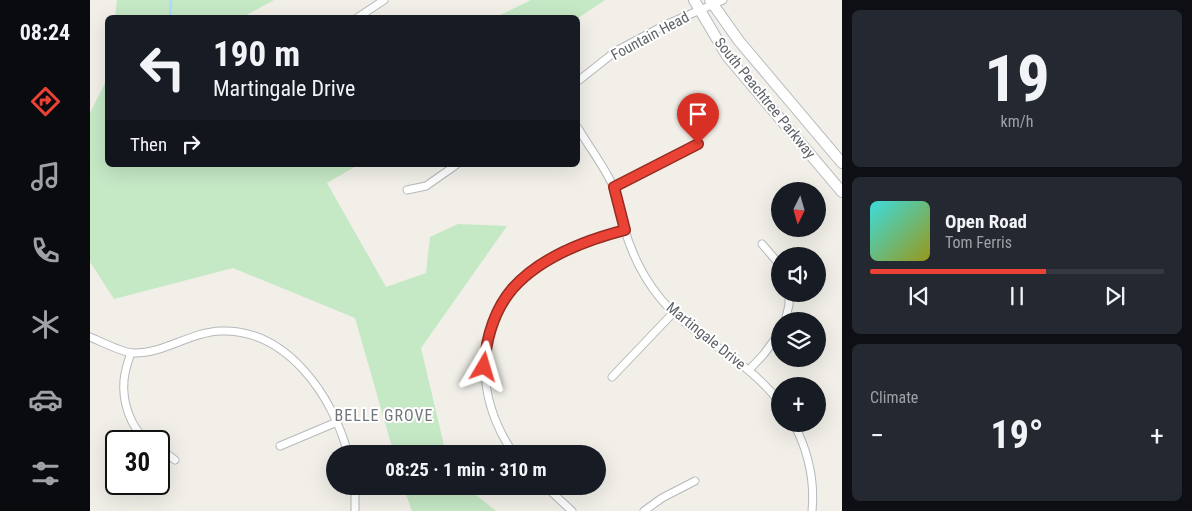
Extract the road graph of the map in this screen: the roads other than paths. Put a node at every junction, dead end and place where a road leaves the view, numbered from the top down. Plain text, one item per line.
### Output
1 (384, 0) edge
2 (694, 0) edge
3 (715, 1) edge
4 (374, 2) edge
5 (699, 10) junction
6 (360, 15) edge
7 (580, 79) edge
8 (580, 131) edge
9 (698, 144) dead end
10 (842, 163) edge
11 (453, 167) edge
12 (614, 187) junction
13 (407, 190) dead end
14 (842, 192) edge
15 (625, 230) junction
16 (762, 244) dead end
17 (771, 254) edge
18 (672, 312) junction
19 (90, 337) edge
20 (771, 344) edge
21 (131, 353) junction
22 (749, 370) junction
23 (612, 377) dead end
24 (771, 392) edge
25 (337, 422) junction
26 (138, 430) edge
27 (798, 432) edge
28 (345, 445) edge
29 (509, 445) edge
30 (280, 446) dead end
31 (170, 456) edge
32 (175, 460) dead end
33 (695, 481) dead end
34 (355, 495) edge
35 (555, 495) edge
36 (356, 511) edge
37 (572, 511) edge
38 (644, 511) edge
39 (812, 511) edge

1 - 4 street
2 - 5 main road, South Peachtree Parkway
3 - 5 street, Fountain Head
3 - 10 main road, South Peachtree Parkway
4 - 6 street
5 - 7 street, Fountain Head
5 - 14 main road, South Peachtree Parkway
8 - 12 street, Martingale Drive
9 - 12 street
11 - 13 street
12 - 15 street, Martingale Drive
15 - 18 street, Martingale Drive
15 - 29 street
16 - 17 street
18 - 22 street, Martingale Drive
18 - 23 street
19 - 21 street
20 - 22 street
21 - 25 street
21 - 26 street
22 - 24 street, Martingale Drive
25 - 28 street
25 - 30 street
27 - 39 street
31 - 32 street
33 - 38 street
34 - 36 street
35 - 37 street

